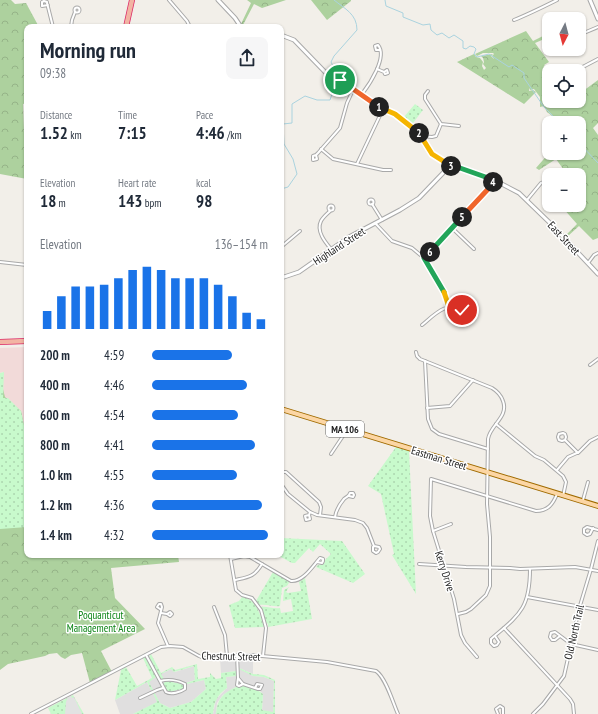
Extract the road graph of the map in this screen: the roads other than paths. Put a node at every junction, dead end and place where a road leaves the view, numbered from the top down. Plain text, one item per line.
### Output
1 (132, 0) edge
2 (169, 0) edge
3 (218, 0) edge
4 (557, 0) edge
5 (590, 1) edge
6 (48, 5) dead end
7 (598, 9) edge
8 (594, 10) junction
9 (75, 12) dead end
10 (598, 19) edge
11 (514, 20) dead end
12 (52, 24) edge
13 (71, 24) edge
14 (127, 24) edge
15 (188, 24) edge
16 (239, 24) edge
17 (598, 27) edge
18 (586, 33) edge
19 (284, 36) edge
20 (380, 50) dead end
21 (598, 59) edge
22 (586, 66) edge
23 (377, 69) junction
24 (384, 72) dead end
25 (353, 88) junction
26 (428, 91) dead end
27 (362, 94) junction
28 (383, 109) junction
29 (441, 124) junction
30 (459, 126) dead end
31 (421, 136) junction
32 (320, 149) junction
33 (316, 155) dead end
34 (357, 164) junction
35 (452, 168) junction
36 (391, 170) dead end
37 (494, 180) junction
38 (542, 183) edge
39 (527, 200) junction
40 (372, 204) dead end
41 (330, 211) dead end
42 (382, 220) junction
43 (375, 223) junction
44 (452, 228) junction
45 (300, 231) dead end
46 (284, 244) edge
47 (331, 249) junction
48 (474, 249) dead end
49 (598, 253) edge
50 (424, 258) junction
51 (0, 262) edge
52 (588, 263) junction
53 (24, 265) edge
54 (598, 274) edge
55 (284, 277) edge
56 (449, 307) junction
57 (464, 312) dead end
58 (422, 325) dead end
59 (24, 342) edge
60 (0, 343) edge
61 (416, 352) dead end
62 (598, 359) edge
63 (425, 361) junction
64 (590, 365) dead end
65 (473, 380) junction
66 (427, 408) junction
67 (284, 412) edge
68 (496, 424) junction
69 (346, 429) junction
70 (598, 438) edge
71 (565, 440) junction
72 (488, 449) junction
73 (578, 453) junction
74 (331, 454) dead end
75 (557, 470) junction
76 (284, 472) edge
77 (488, 473) junction
78 (588, 482) dead end
79 (284, 488) edge
80 (557, 494) junction
81 (350, 496) dead end
82 (487, 496) junction
83 (562, 496) junction
84 (583, 502) junction
85 (598, 506) edge
86 (320, 515) junction
87 (335, 517) junction
88 (451, 524) dead end
89 (593, 528) junction
90 (598, 530) edge
91 (432, 531) junction
92 (598, 542) edge
93 (374, 546) dead end
94 (235, 558) edge
95 (252, 558) edge
96 (231, 559) joint
97 (317, 562) dead end
98 (262, 564) junction
99 (419, 564) dead end
100 (444, 566) junction
101 (490, 568) junction
102 (530, 569) junction
103 (591, 569) junction
104 (598, 571) edge
105 (235, 580) junction
106 (527, 597) junction
107 (580, 605) junction
108 (214, 607) dead end
109 (160, 609) dead end
110 (598, 610) edge
111 (161, 613) junction
112 (167, 614) dead end
113 (458, 614) junction
114 (504, 628) junction
115 (495, 636) junction
116 (560, 636) junction
117 (571, 644) junction
118 (168, 646) junction
119 (598, 650) edge
120 (146, 655) junction
121 (237, 655) junction
122 (227, 656) junction
123 (264, 656) junction
124 (477, 657) dead end
125 (238, 678) junction
126 (160, 681) junction
127 (243, 684) junction
128 (558, 685) junction
129 (164, 688) junction
130 (255, 688) dead end
131 (140, 698) dead end
132 (31, 714) edge
133 (398, 714) edge
134 (498, 714) edge
135 (503, 714) edge
136 (533, 714) edge
137 (574, 714) edge

1 - 14 highway
2 - 15 street
3 - 16 street
4 - 11 street
5 - 8 street
6 - 12 street
7 - 8 street
8 - 10 street
9 - 13 street
17 - 18 street
19 - 25 street, East Street
20 - 23 street
21 - 22 street
23 - 24 street
23 - 27 street
25 - 27 street, East Street
25 - 32 street
26 - 29 street
27 - 28 street, East Street
28 - 31 street, East Street
28 - 34 street
29 - 30 street
29 - 31 street
31 - 35 street, East Street
32 - 33 street
32 - 34 street
34 - 36 street
35 - 37 street, East Street
35 - 42 street, Highland Street
37 - 39 street, East Street
37 - 44 street
38 - 39 street
39 - 52 street, East Street
40 - 42 street
41 - 47 street
42 - 43 street, Highland Street
43 - 47 street, Highland Street
43 - 50 street
44 - 48 street
44 - 50 street
45 - 46 street
47 - 55 street, Highland Street
49 - 52 street
50 - 56 street
51 - 53 street
52 - 54 street, East Street
56 - 57 street
56 - 58 street
59 - 60 highway
61 - 63 street
62 - 64 street
63 - 65 street
63 - 66 street
65 - 66 street
65 - 68 street
66 - 72 street
67 - 69 main road, Eastman Street / MA 106
68 - 72 street
68 - 75 street
69 - 74 street
69 - 77 main road, Eastman Street / MA 106
70 - 73 street
71 - 71 street
71 - 73 street
72 - 77 street
73 - 75 street
75 - 83 street
76 - 86 street
77 - 80 main road, Eastman Street / MA 106
77 - 82 street
78 - 84 street
79 - 86 street
80 - 82 street
80 - 83 main road, Eastman Street / MA 106
81 - 87 street
82 - 91 street, Kerry Drive
82 - 101 street
83 - 84 main road, Eastman Street / MA 106
84 - 85 main road, Eastman Street / MA 106
86 - 87 street
87 - 93 street
88 - 91 street
89 - 89 street
89 - 90 street
91 - 100 street, Kerry Drive
92 - 103 street, Old North Trail
94 - 96 street
95 - 98 street
96 - 105 street
97 - 98 street
98 - 105 street
99 - 100 street
100 - 101 street
100 - 113 street, Kerry Drive
101 - 102 street
101 - 113 street
102 - 103 street
102 - 106 street
103 - 104 street
103 - 107 street, Old North Trail
105 - 123 street
106 - 107 street
106 - 114 street
107 - 110 street
107 - 117 street, Old North Trail
108 - 122 street
109 - 111 street
111 - 112 street
111 - 118 street
113 - 124 street, Kerry Drive
114 - 115 street
114 - 128 street
115 - 115 street
116 - 116 street
116 - 117 street
117 - 119 street
117 - 128 street, Old North Trail
118 - 120 street
118 - 122 street, Chestnut Street
120 - 126 street
120 - 132 street
121 - 122 street, Chestnut Street
121 - 123 street, Chestnut Street
121 - 125 street
123 - 133 street, Chestnut Street
125 - 127 street
125 - 127 street
126 - 129 street
126 - 129 street
127 - 130 street
128 - 136 street, Old North Trail
128 - 137 street
129 - 131 street
134 - 135 street

